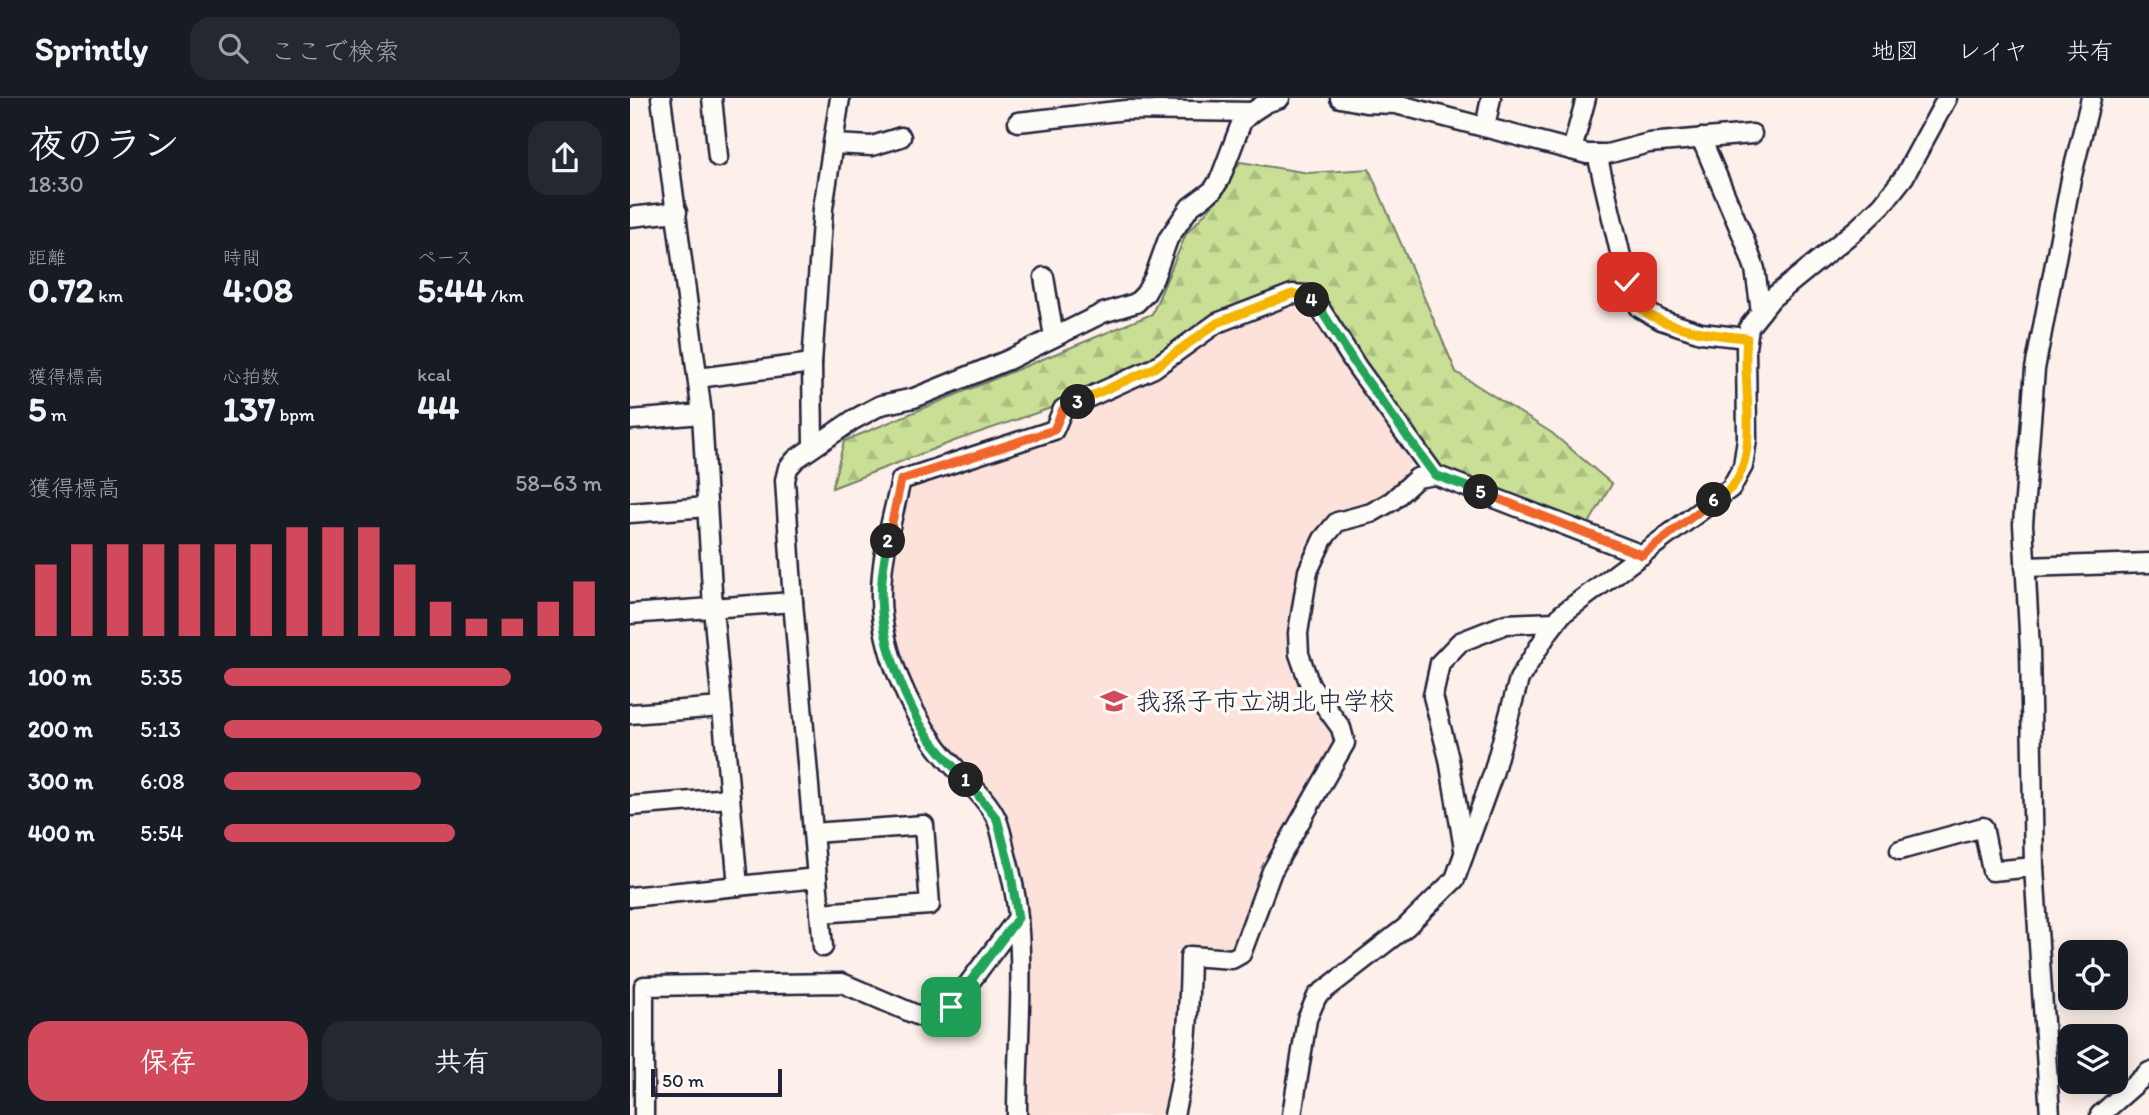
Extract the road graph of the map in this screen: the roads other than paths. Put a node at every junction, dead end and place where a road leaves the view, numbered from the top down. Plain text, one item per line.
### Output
1 (661, 98) edge
2 (712, 98) edge
3 (840, 98) edge
4 (1340, 98) edge
5 (1491, 98) edge
6 (1586, 98) edge
7 (1947, 98) edge
8 (2091, 98) edge
9 (1266, 103) edge
10 (1018, 122) dead end
11 (1485, 127) junction
12 (1752, 134) dead end
13 (901, 137) dead end
14 (1701, 138) junction
15 (833, 144) junction
16 (1572, 150) junction
17 (1597, 154) junction
18 (718, 157) dead end
19 (677, 212) junction
20 (630, 217) edge
21 (1044, 277) dead end
22 (1761, 312) junction
23 (1054, 337) junction
24 (1747, 338) junction
25 (812, 363) junction
26 (698, 378) junction
27 (702, 414) junction
28 (630, 420) edge
29 (813, 447) junction
30 (1435, 475) junction
31 (707, 507) junction
32 (630, 513) edge
33 (1642, 555) junction
34 (2149, 563) edge
35 (2025, 567) junction
36 (793, 602) junction
37 (713, 608) junction
38 (630, 614) edge
39 (1556, 622) junction
40 (722, 707) junction
41 (630, 714) edge
42 (730, 798) junction
43 (630, 806) edge
44 (813, 833) junction
45 (1900, 850) dead end
46 (1465, 852) junction
47 (2034, 867) junction
48 (817, 878) junction
49 (738, 886) junction
50 (630, 897) edge
51 (820, 913) junction
52 (1018, 918) junction
53 (823, 947) dead end
54 (2149, 1072) edge
55 (644, 1115) edge
56 (1017, 1115) edge
57 (1174, 1115) edge
58 (1292, 1115) edge
59 (2050, 1115) edge
60 (2100, 1115) edge

1 - 19 street
2 - 18 street
3 - 15 street
4 - 11 street
5 - 11 street
6 - 16 street
7 - 22 street
8 - 35 street
9 - 10 street
9 - 23 street
11 - 16 street
12 - 14 street
13 - 15 street
14 - 17 street
14 - 22 street
15 - 25 street
16 - 17 street
17 - 24 street
19 - 20 street
19 - 26 street
21 - 23 street
22 - 24 street
23 - 29 street
24 - 33 street
25 - 26 street
25 - 29 street
26 - 27 street
27 - 28 street
27 - 31 street
29 - 36 street
30 - 33 street
30 - 52 street
30 - 57 street
31 - 32 street
31 - 37 street
33 - 39 street
34 - 35 street
35 - 47 street
36 - 37 street
36 - 44 street
37 - 38 street
37 - 40 street
39 - 46 street
39 - 46 street
40 - 41 street
40 - 42 street
42 - 43 street
42 - 49 street
44 - 48 street
44 - 51 street
45 - 47 street
46 - 58 street
47 - 59 street
48 - 49 street
48 - 51 street
49 - 50 street
51 - 53 street
52 - 55 street
52 - 56 street
54 - 60 street

